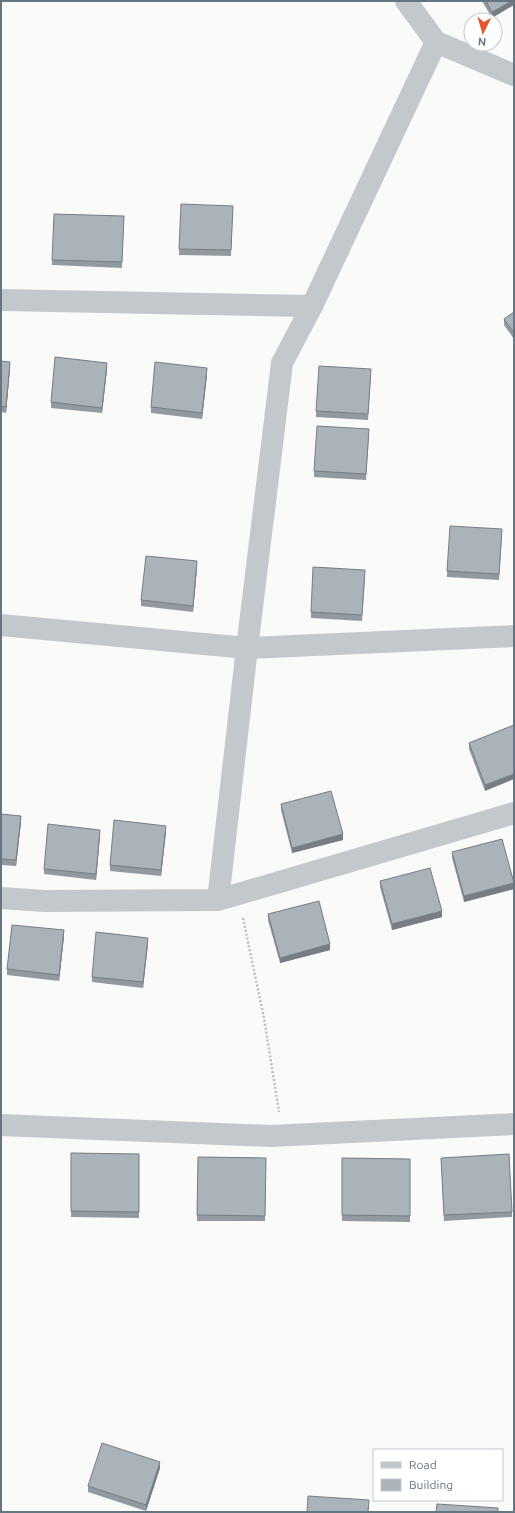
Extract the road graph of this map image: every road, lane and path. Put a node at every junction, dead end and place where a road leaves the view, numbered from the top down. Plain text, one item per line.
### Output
1 (406, 1) edge
2 (436, 42) junction
3 (514, 74) edge
4 (1, 300) edge
5 (312, 306) junction
6 (1, 624) edge
7 (514, 636) edge
8 (247, 648) junction
9 (514, 813) edge
10 (228, 897) junction
11 (1, 898) edge
12 (514, 1124) edge
13 (1, 1125) edge
14 (282, 1136) junction

1 - 2 street
2 - 3 street
2 - 5 street
4 - 5 street
5 - 8 street
6 - 8 street
7 - 8 street
8 - 10 street
9 - 10 street
10 - 11 street
10 - 14 path
12 - 14 street
13 - 14 street

